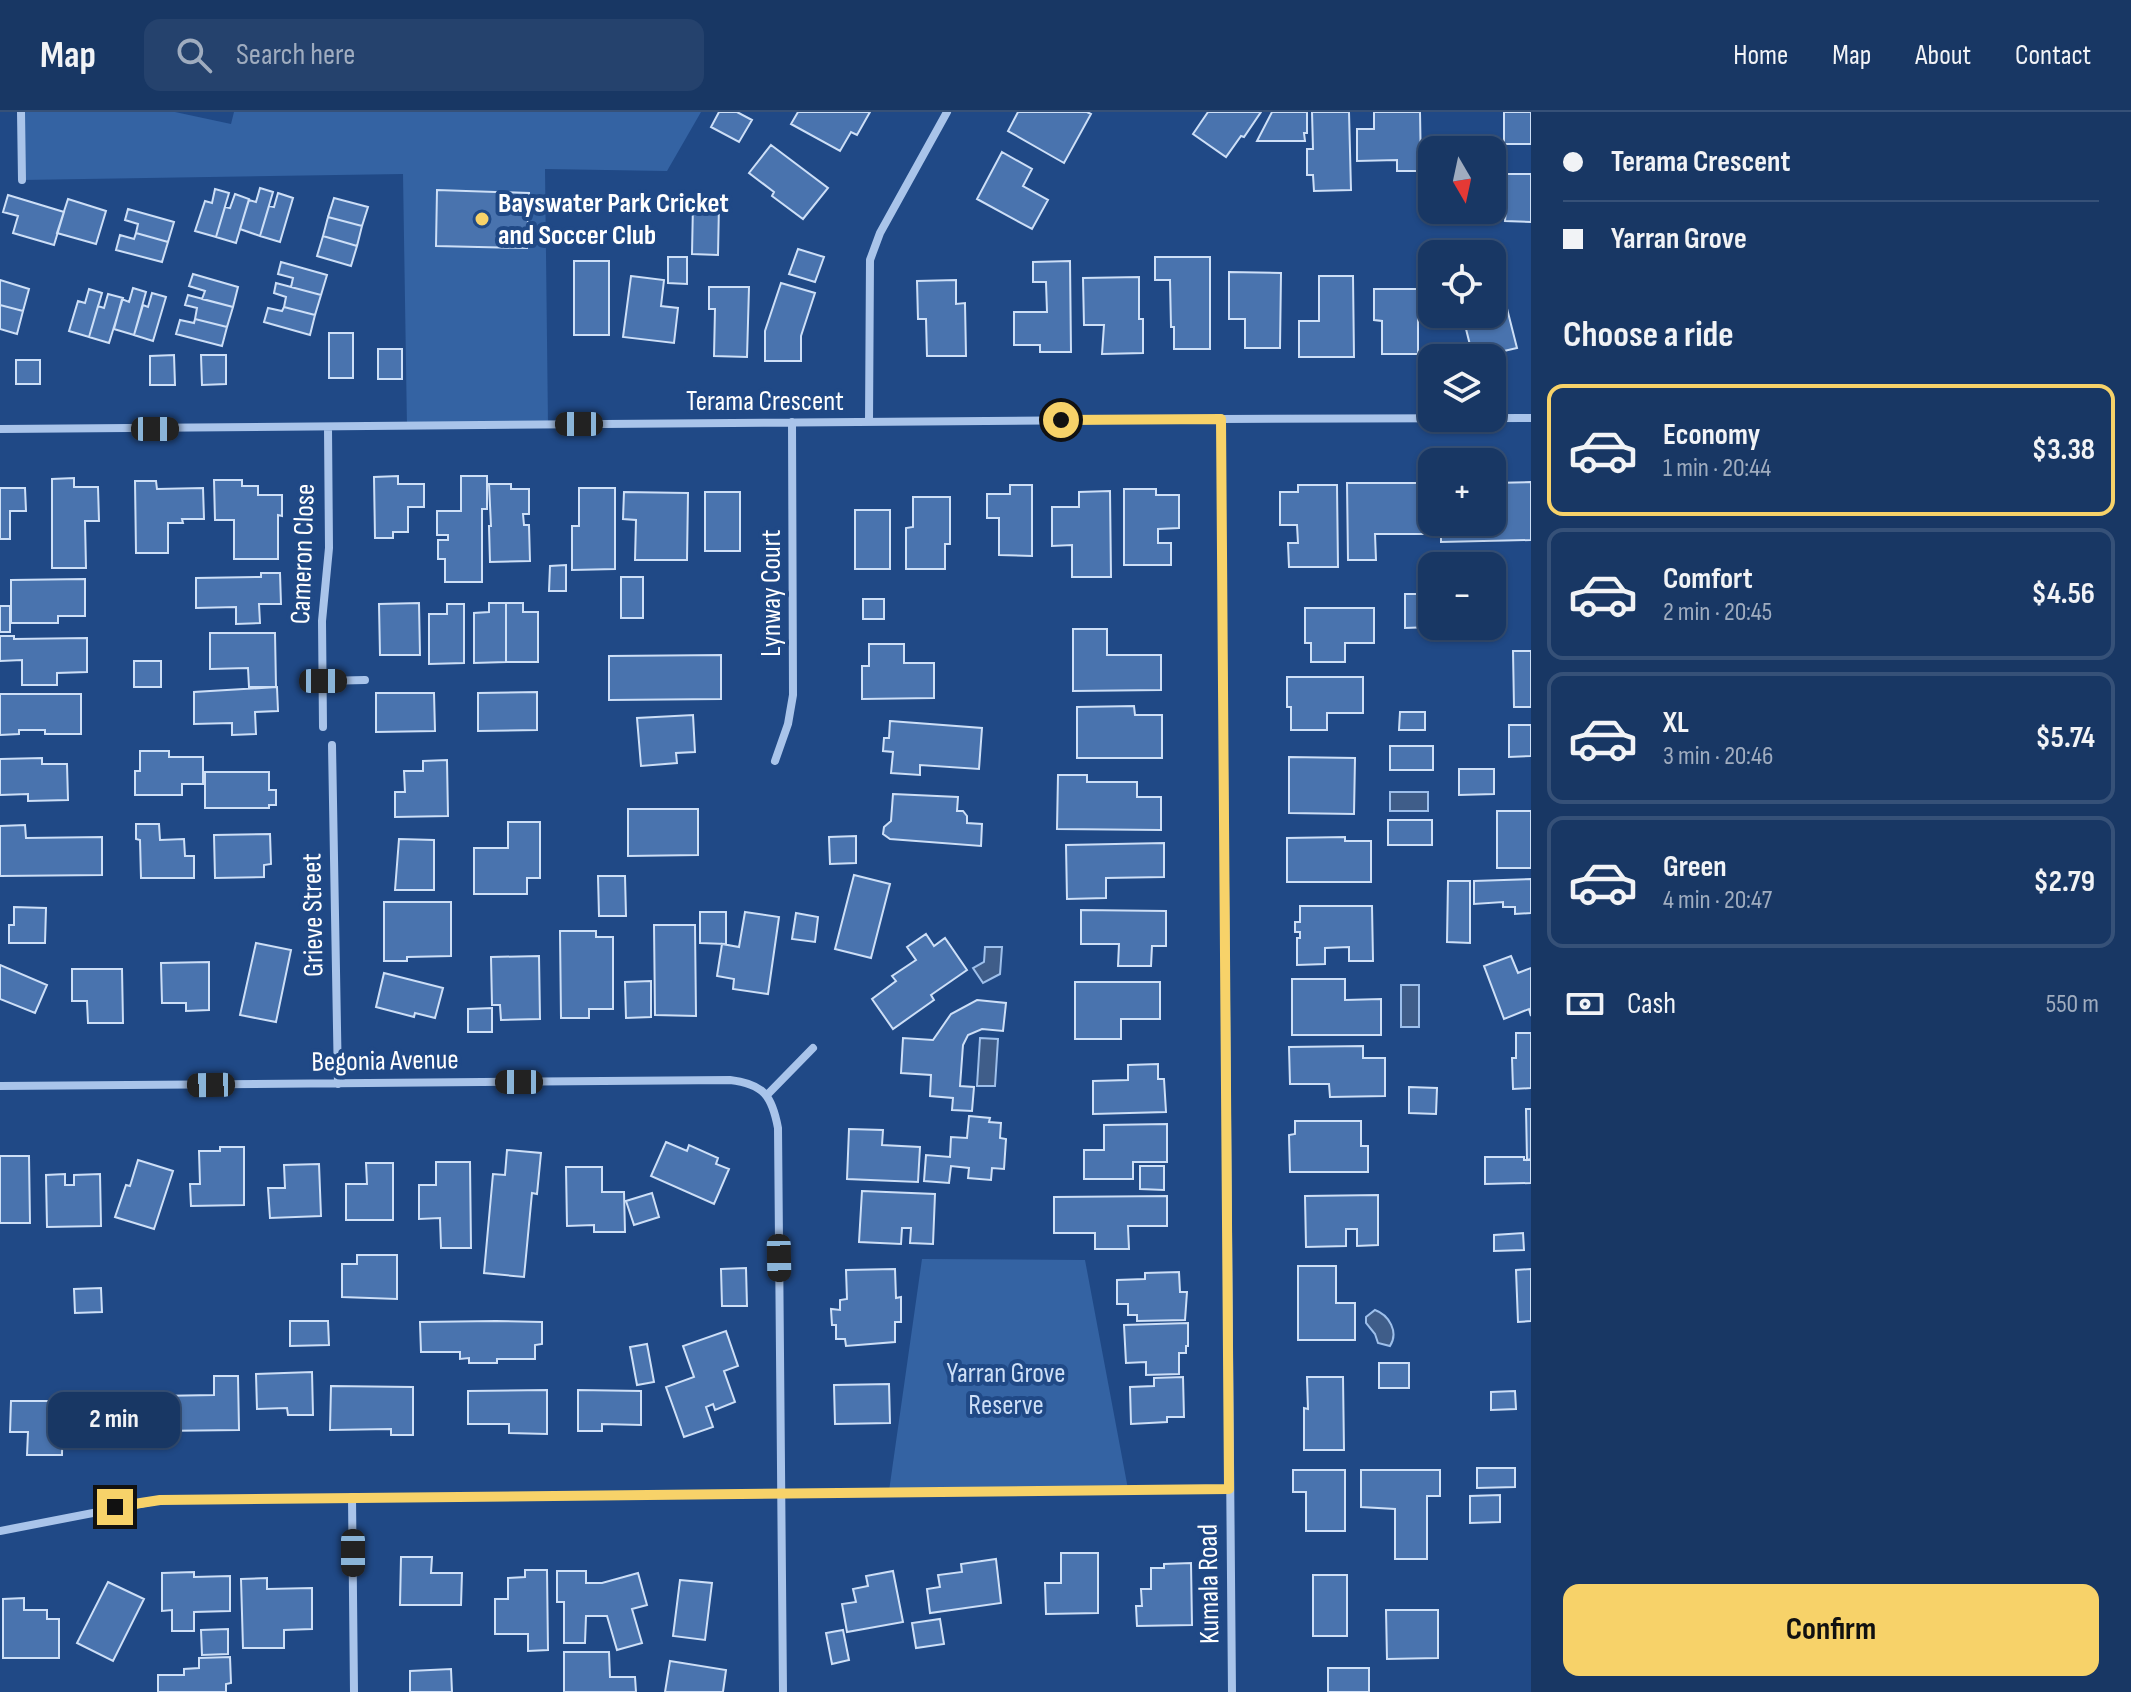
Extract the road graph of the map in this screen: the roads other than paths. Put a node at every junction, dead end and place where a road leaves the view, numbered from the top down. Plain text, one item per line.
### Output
1 (21, 112) edge
2 (947, 112) edge
3 (22, 180) dead end
4 (1531, 418) edge
5 (1221, 419) junction
6 (792, 422) junction
7 (869, 422) junction
8 (328, 428) junction
9 (0, 429) edge
10 (365, 680) dead end
11 (323, 681) junction
12 (323, 727) dead end
13 (332, 745) dead end
14 (775, 761) dead end
15 (813, 1048) dead end
16 (338, 1084) junction
17 (0, 1086) edge
18 (767, 1095) junction
19 (1229, 1489) junction
20 (781, 1492) junction
21 (352, 1497) junction
22 (0, 1531) edge
23 (354, 1692) edge
24 (783, 1692) edge
25 (1232, 1692) edge

1 - 3 street
2 - 7 street
4 - 5 street, Terama Crescent
5 - 7 street, Terama Crescent
5 - 19 street, Kumala Road
6 - 7 street, Terama Crescent
6 - 8 street, Terama Crescent
6 - 14 street, Lynway Court
8 - 9 street, Terama Crescent
8 - 11 street, Cameron Close
10 - 11 street
11 - 12 street, Cameron Close
13 - 16 street, Grieve Street
15 - 18 street
16 - 17 street, Begonia Avenue
16 - 18 street, Begonia Avenue
18 - 20 street
19 - 20 street
19 - 25 street, Kumala Road
20 - 21 street
20 - 24 street
21 - 22 street
21 - 23 street

